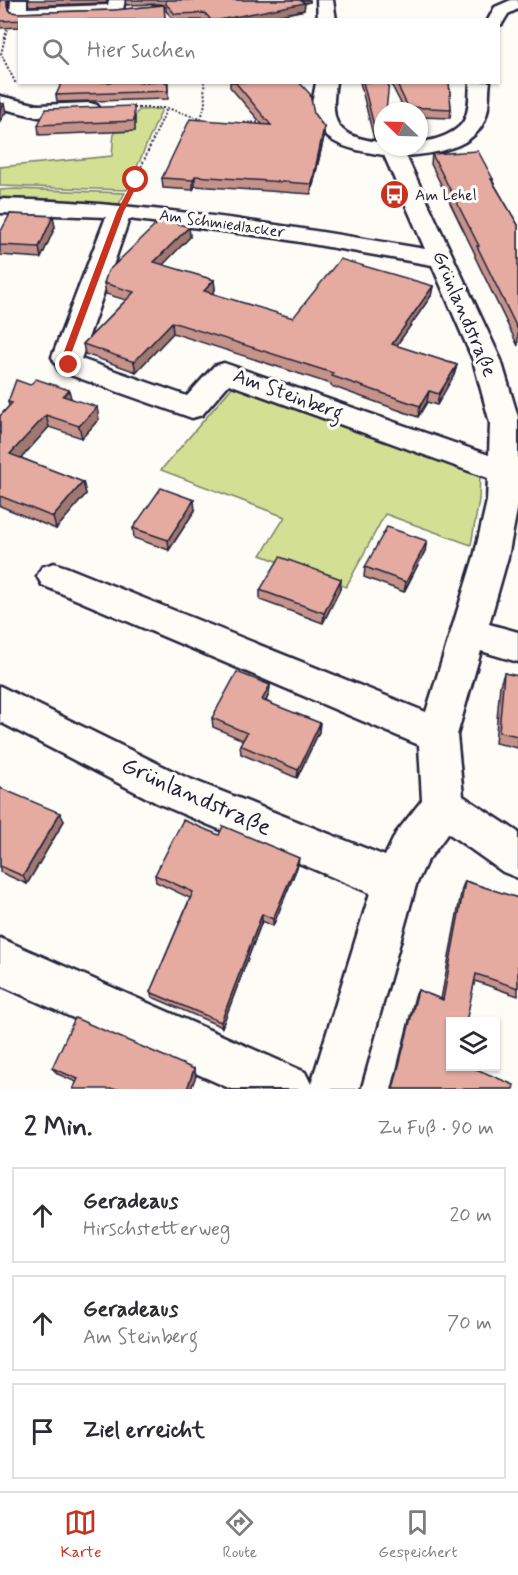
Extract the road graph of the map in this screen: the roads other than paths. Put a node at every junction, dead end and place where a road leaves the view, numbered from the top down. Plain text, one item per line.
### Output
1 (117, 0) edge
2 (325, 0) edge
3 (0, 3) edge
4 (518, 3) edge
5 (18, 4) edge
6 (327, 18) edge
7 (497, 18) edge
8 (326, 84) edge
9 (480, 84) edge
10 (17, 98) edge
11 (134, 108) edge
12 (428, 146) edge
13 (374, 148) edge
14 (395, 156) edge
15 (0, 206) edge
16 (120, 211) junction
17 (441, 259) junction
18 (512, 425) edge
19 (505, 472) junction
20 (54, 576) dead end
21 (469, 633) junction
22 (518, 647) edge
23 (0, 703) edge
24 (438, 735) junction
25 (443, 806) junction
26 (518, 857) edge
27 (395, 882) junction
28 (0, 961) edge
29 (288, 1089) edge
30 (334, 1089) edge

1 - 5 street
2 - 6 street
3 - 5 street
4 - 7 street
8 - 13 street
9 - 12 street
10 - 11 street
14 - 17 street, Grünlandstraße
15 - 16 street, Am Schmiedlacker
16 - 17 street, Am Schmiedlacker
16 - 19 street, Am Steinberg
17 - 18 street, Grünlandstraße
18 - 19 street, Grünlandstraße
19 - 21 street, Grünlandstraße
20 - 24 street
21 - 22 street
21 - 24 street, Grünlandstraße
23 - 27 street, Grünlandstraße
24 - 25 street, Grünlandstraße
25 - 26 street
25 - 27 street
27 - 30 street
28 - 29 street

